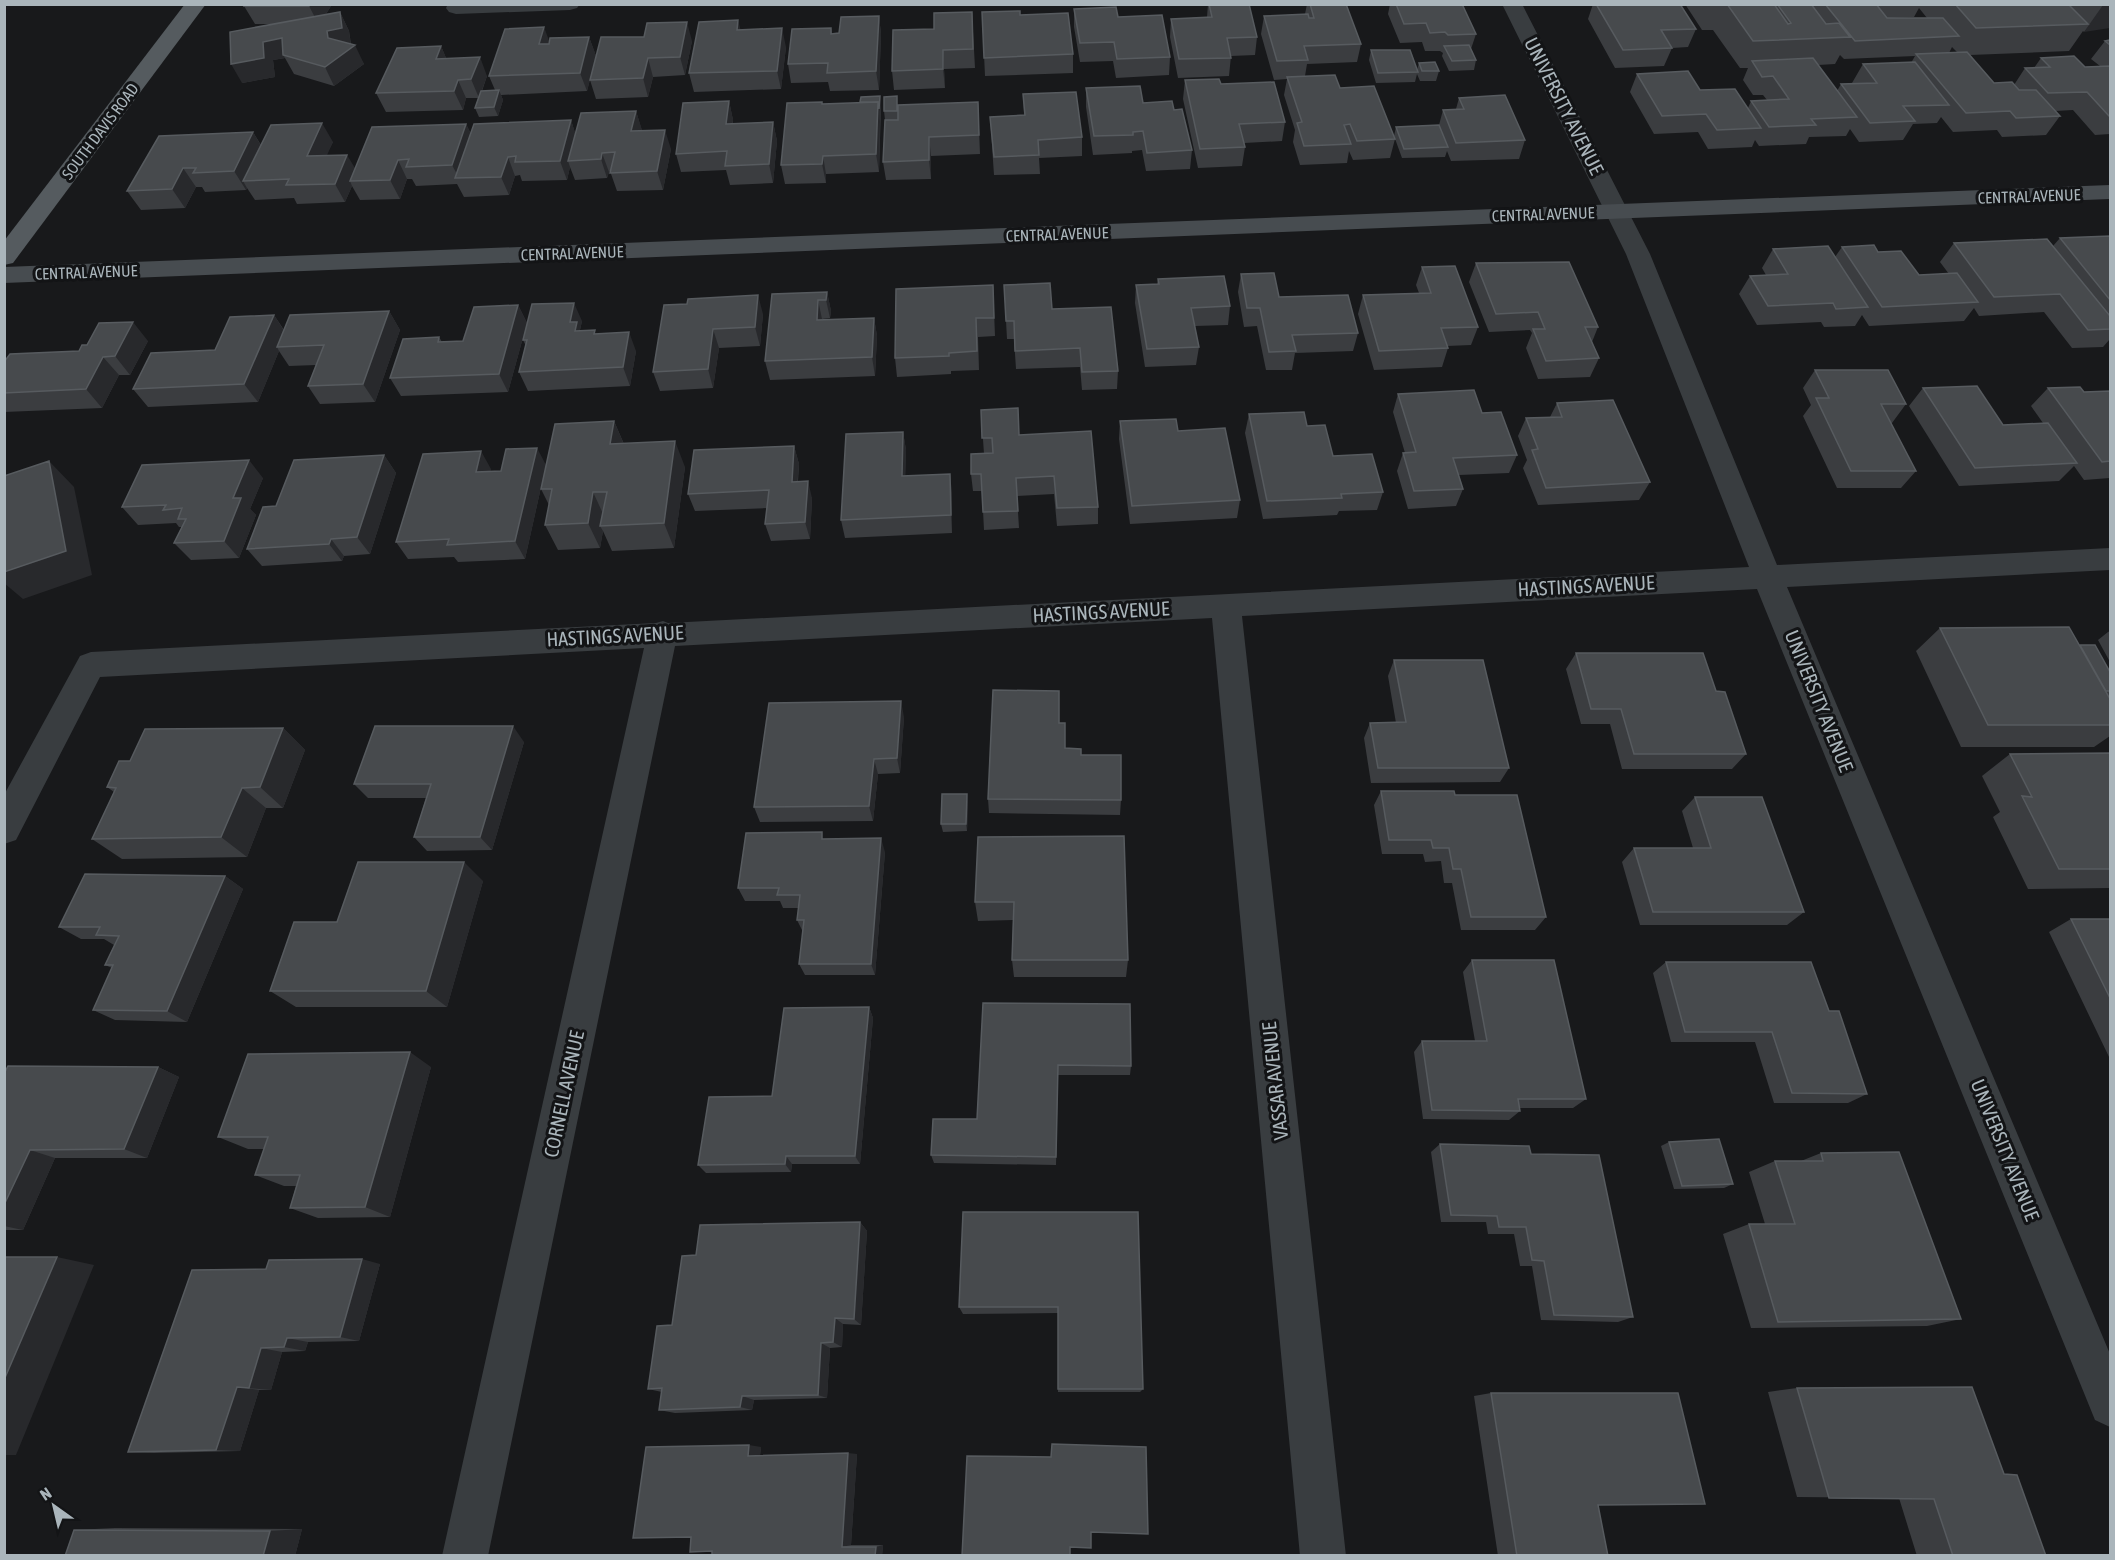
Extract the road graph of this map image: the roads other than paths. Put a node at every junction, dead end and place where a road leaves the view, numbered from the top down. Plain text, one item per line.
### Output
1 (196, 4) edge
2 (570, 4) edge
3 (1512, 4) edge
4 (457, 6) edge
5 (2110, 192) edge
6 (1618, 211) junction
7 (4, 258) edge
8 (4, 275) edge
9 (2110, 559) edge
10 (1767, 576) junction
11 (1226, 606) junction
12 (663, 633) junction
13 (4, 829) edge
14 (2110, 1405) edge
15 (465, 1556) edge
16 (1323, 1556) edge

1 - 7 main road, SOUTH DAVIS ROAD
2 - 4 street
3 - 6 street, UNIVERSITY AVENUE
5 - 6 street, CENTRAL AVENUE
6 - 8 street, CENTRAL AVENUE
6 - 10 street, UNIVERSITY AVENUE
9 - 10 street, HASTINGS AVENUE
10 - 11 street, HASTINGS AVENUE
10 - 14 street, UNIVERSITY AVENUE
11 - 12 street, HASTINGS AVENUE
11 - 16 street, VASSAR AVENUE
12 - 13 street, HASTINGS AVENUE
12 - 15 street, CORNELL AVENUE

